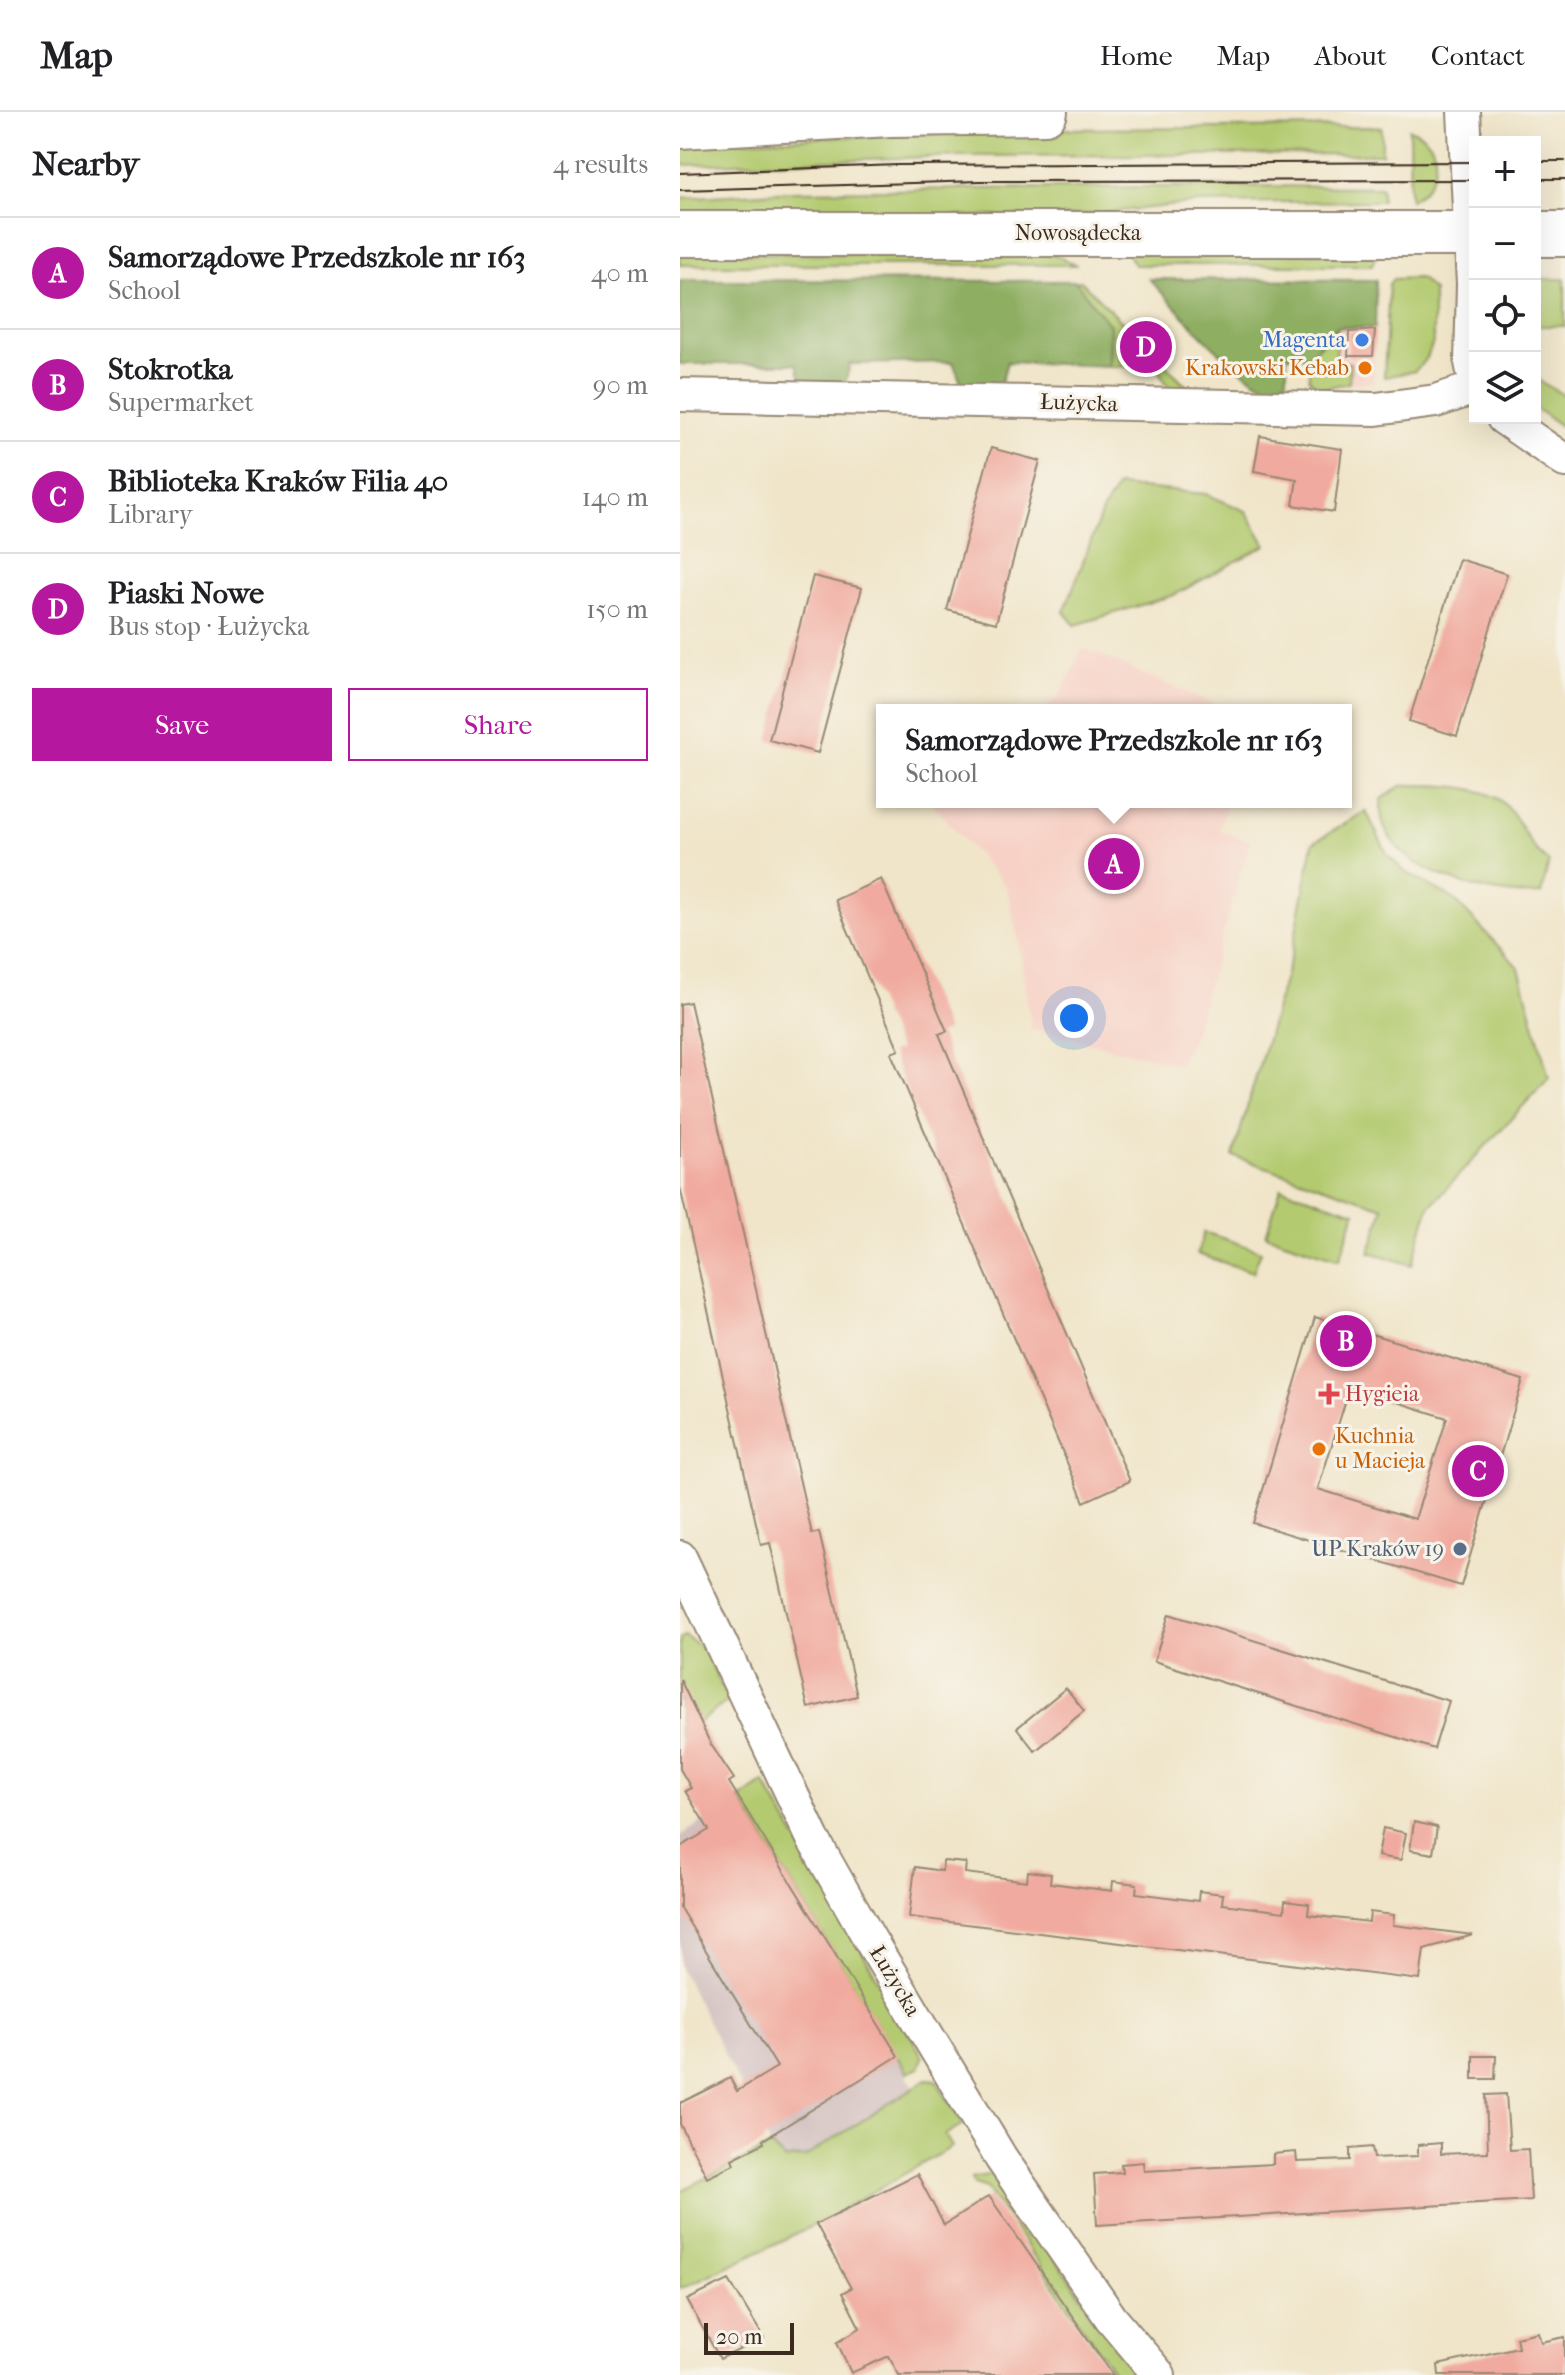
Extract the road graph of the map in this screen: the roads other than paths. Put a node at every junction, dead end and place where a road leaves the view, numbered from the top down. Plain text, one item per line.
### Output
1 (1045, 112) edge
2 (1464, 112) edge
3 (680, 126) edge
4 (1470, 208) edge
5 (680, 234) edge
6 (1469, 234) edge
7 (1541, 234) edge
8 (1565, 234) edge
9 (1472, 280) edge
10 (1471, 352) edge
11 (1469, 387) edge
12 (680, 395) edge
13 (1512, 424) edge
14 (1565, 461) edge
15 (680, 1557) edge
16 (691, 1604) edge
17 (1159, 2375) edge

1 - 3 main road
2 - 4 street
5 - 6 main road, Nowosądecka
7 - 8 main road
9 - 10 street
11 - 12 street, Łużycka
13 - 14 street
15 - 16 street, Łużycka
16 - 17 street, Łużycka

